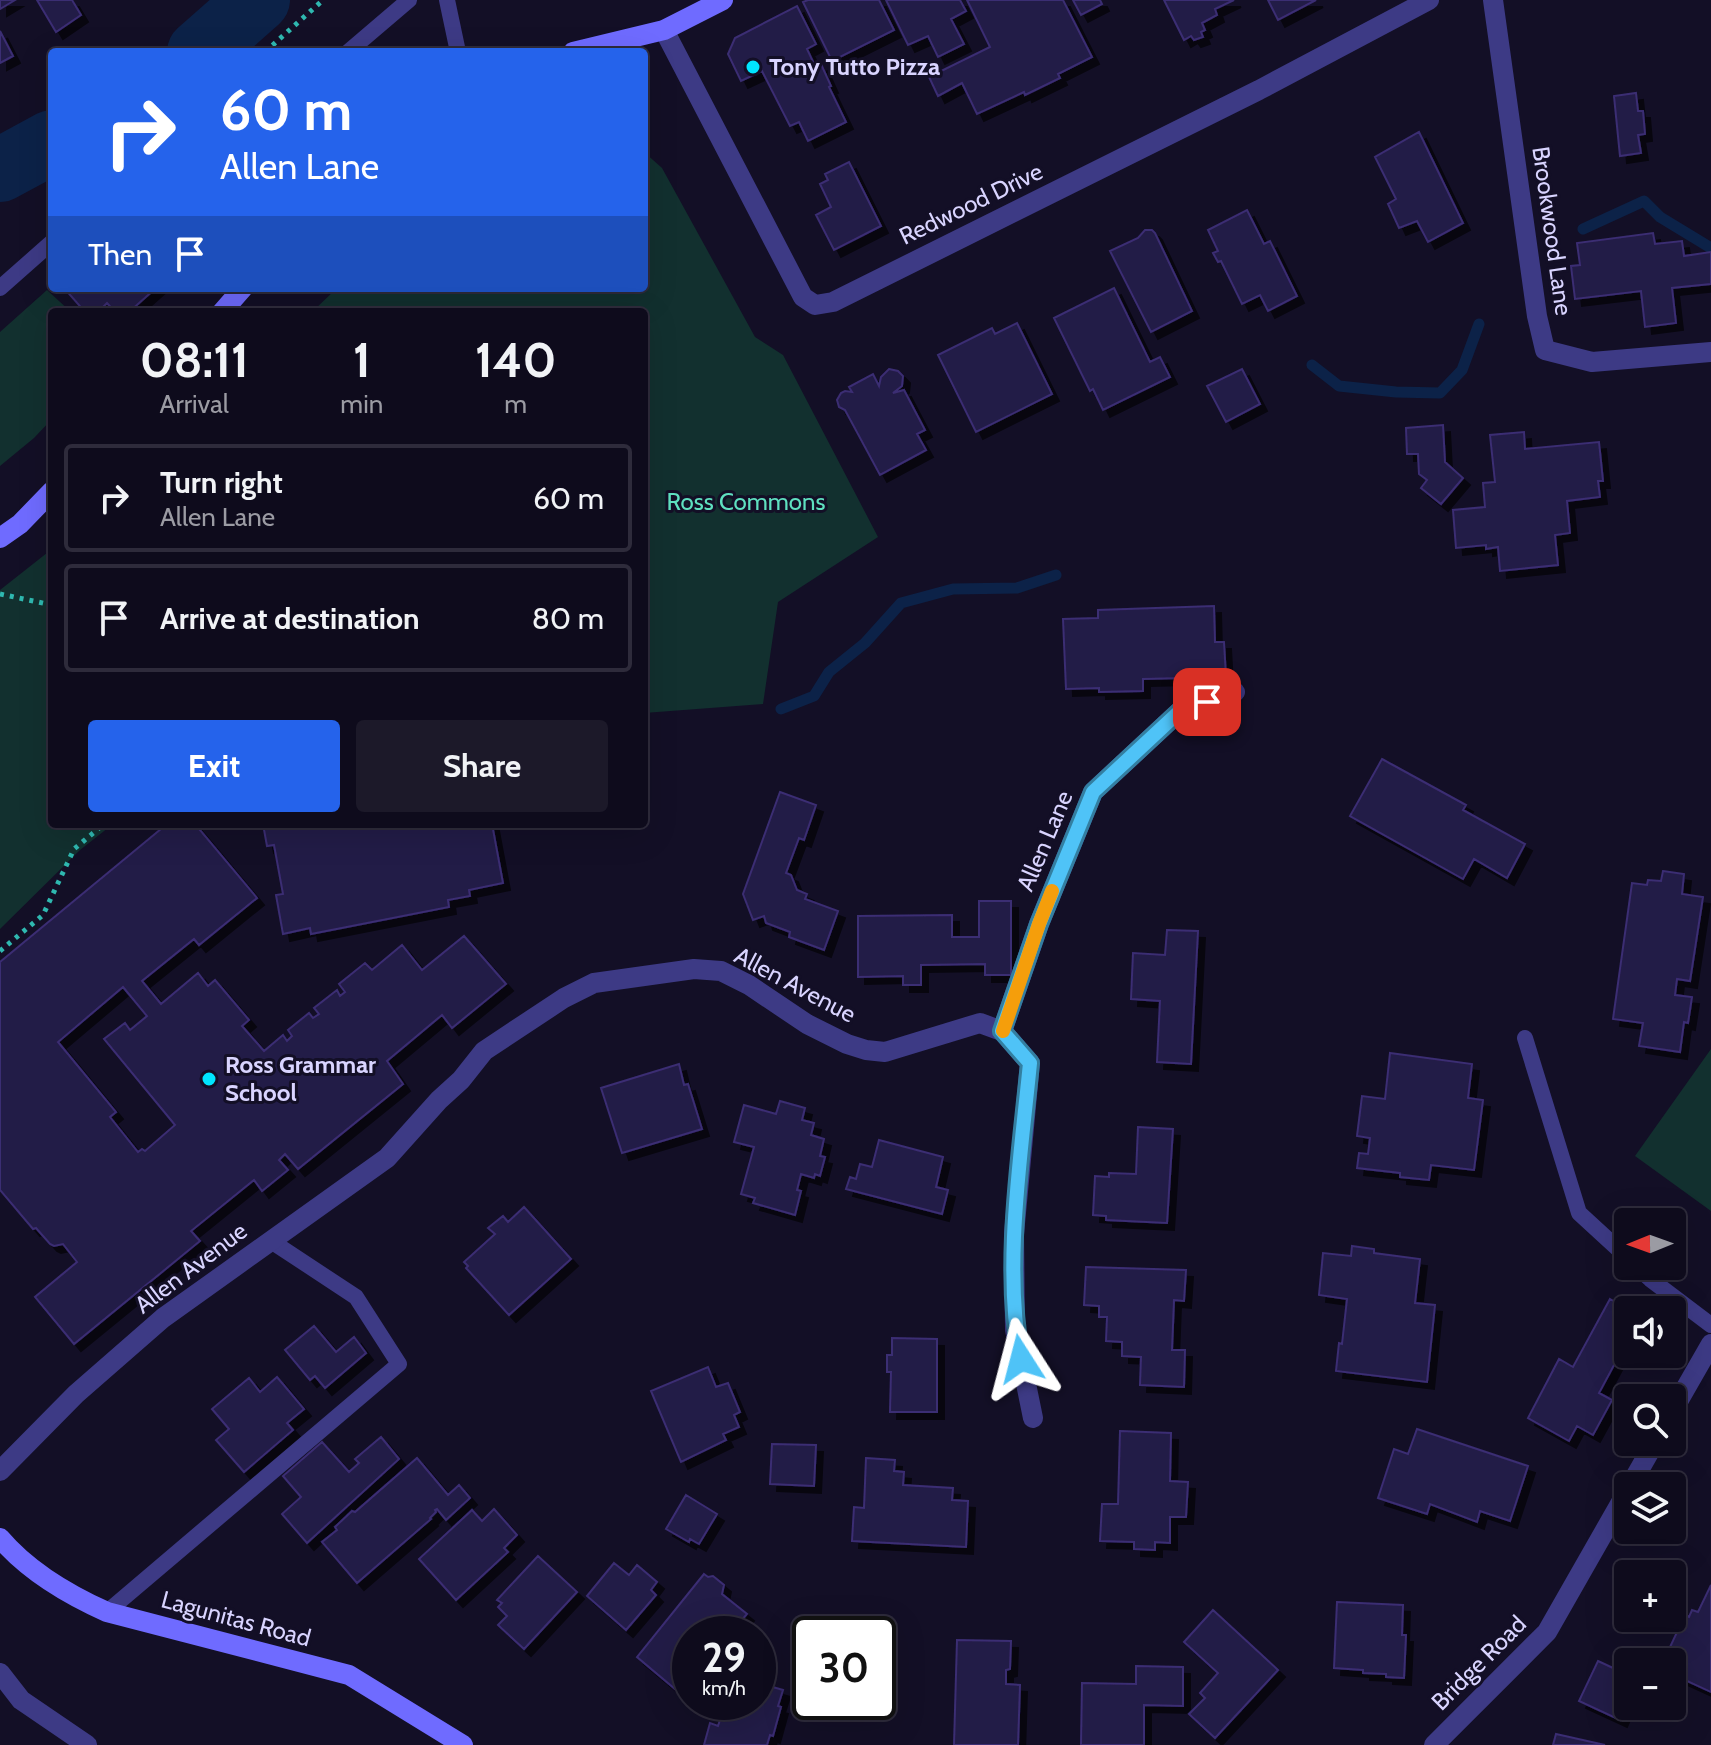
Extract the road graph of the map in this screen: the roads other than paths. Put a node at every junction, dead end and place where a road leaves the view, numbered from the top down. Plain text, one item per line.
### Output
1 (409, 0) edge
2 (447, 0) edge
3 (723, 0) edge
4 (1429, 0) edge
5 (1493, 0) edge
6 (664, 30) junction
7 (353, 48) edge
8 (457, 48) edge
9 (590, 48) edge
10 (48, 246) edge
11 (0, 288) edge
12 (240, 292) edge
13 (226, 308) edge
14 (1711, 352) edge
15 (48, 495) edge
16 (0, 538) edge
17 (1235, 692) dead end
18 (1002, 1031) junction
19 (1525, 1038) dead end
20 (271, 1241) junction
21 (1614, 1245) edge
22 (1651, 1280) edge
23 (1711, 1325) edge
24 (1711, 1344) edge
25 (1686, 1388) edge
26 (1033, 1418) dead end
27 (0, 1471) edge
28 (1614, 1514) edge
29 (0, 1538) edge
30 (107, 1612) junction
31 (0, 1673) edge
32 (87, 1745) edge
33 (463, 1745) edge
34 (1434, 1745) edge

1 - 7 lane
2 - 8 lane
3 - 6 street
4 - 6 street, Redwood Drive
5 - 14 street, Brookwood Lane
6 - 9 street
10 - 11 lane
12 - 13 street
15 - 16 street
17 - 18 street, Allen Lane
18 - 20 street, Allen Avenue
18 - 26 street
19 - 21 lane
20 - 27 street, Allen Avenue
20 - 30 lane
22 - 23 lane
24 - 25 street
28 - 34 street, Bridge Road
29 - 30 street, Lagunitas Road
30 - 33 street, Lagunitas Road
31 - 32 street

